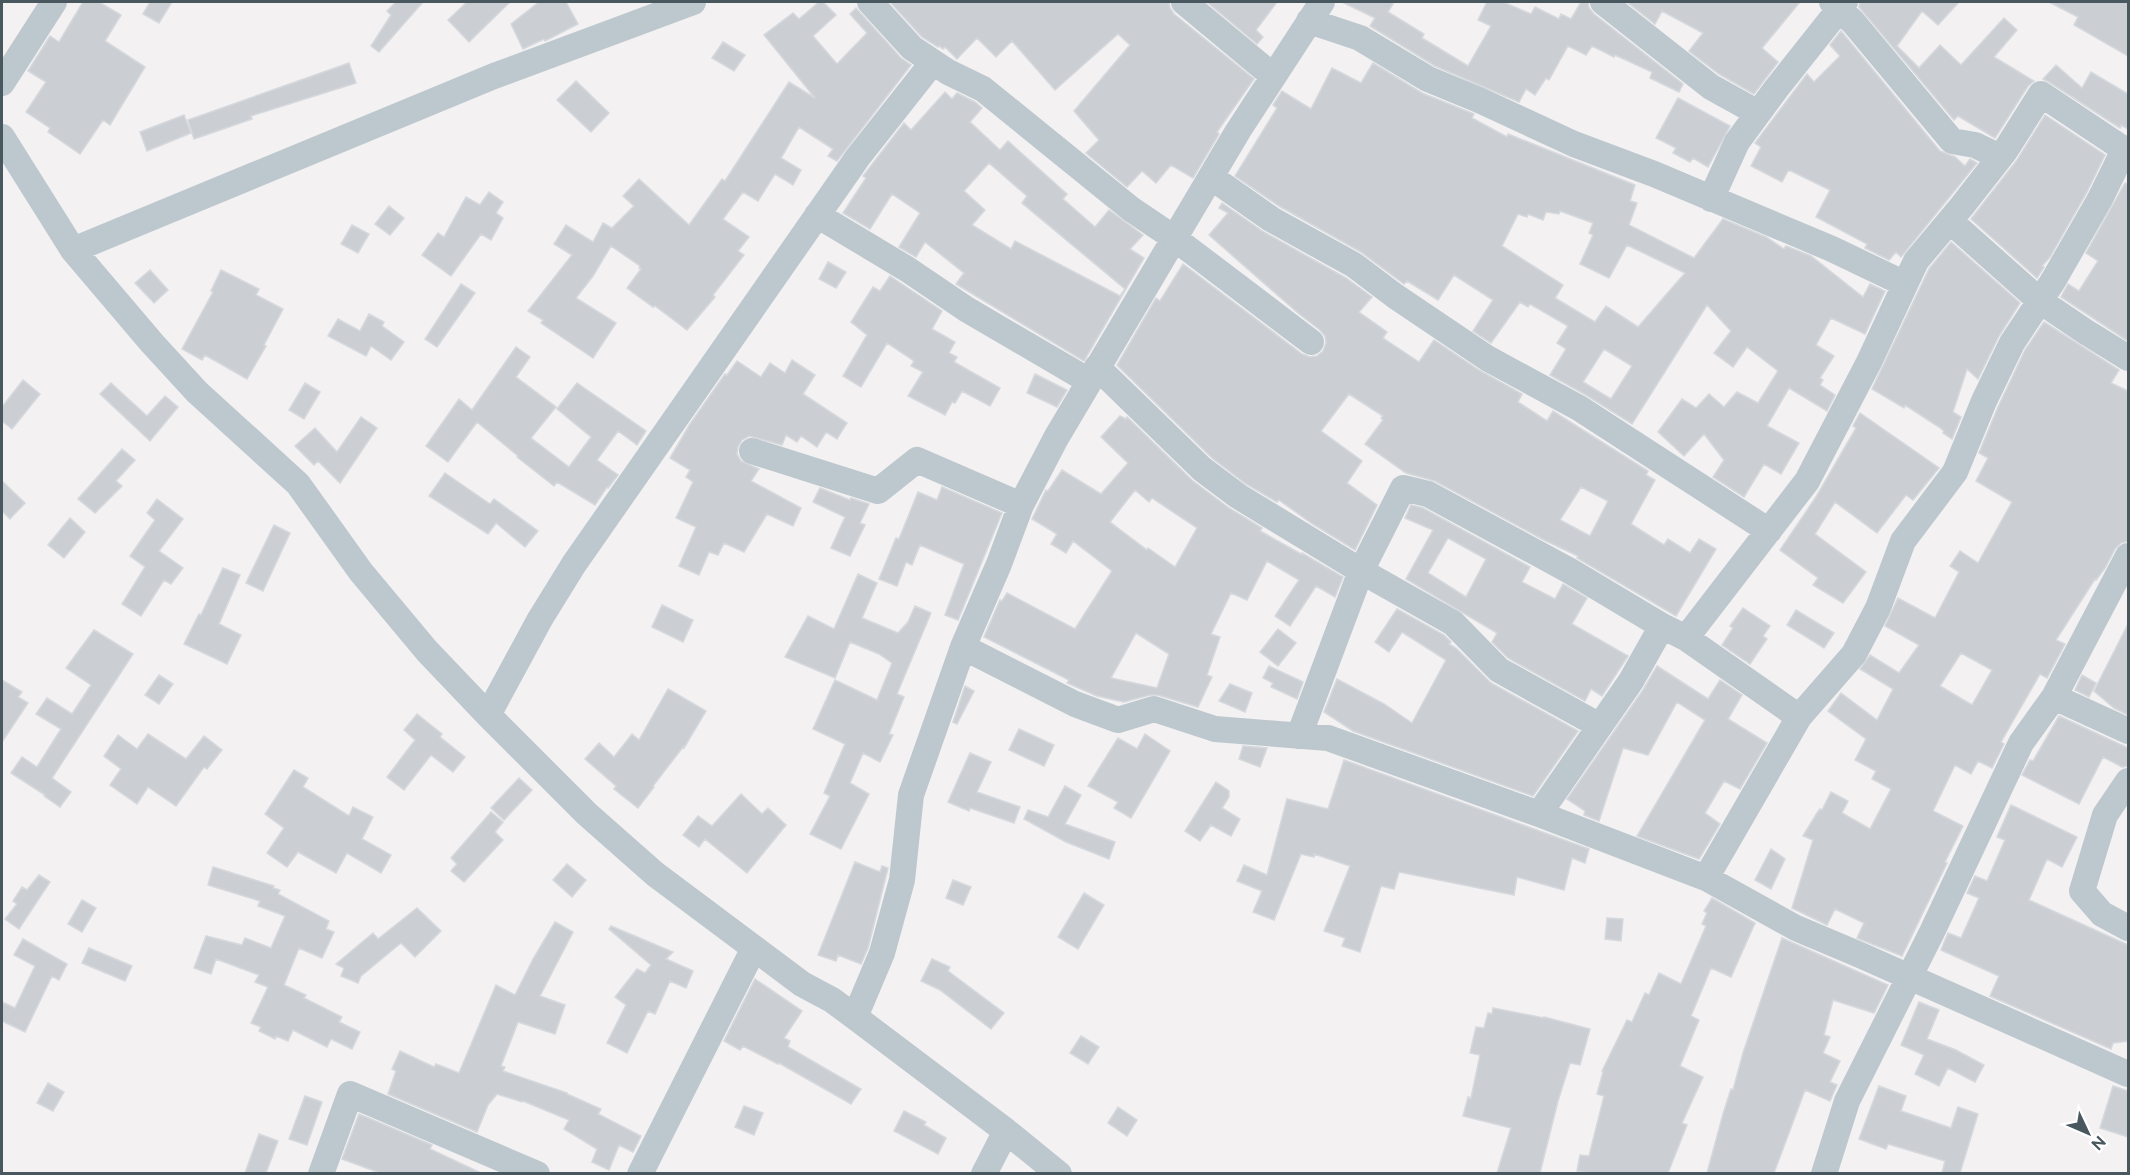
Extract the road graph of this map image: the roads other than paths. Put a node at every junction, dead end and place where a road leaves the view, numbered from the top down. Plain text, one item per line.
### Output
1 (54, 2) edge
2 (693, 2) edge
3 (870, 2) edge
4 (1184, 2) edge
5 (1603, 2) edge
6 (1839, 4) edge
7 (1315, 11) edge
8 (933, 62) junction
9 (1273, 76) junction
10 (2, 83) edge
11 (1758, 113) junction
12 (2, 137) edge
13 (2126, 151) edge
14 (2000, 158) junction
15 (1211, 177) junction
16 (1711, 198) junction
17 (817, 215) junction
18 (1950, 221) junction
19 (1174, 238) junction
20 (73, 250) junction
21 (1905, 284) junction
22 (2040, 301) junction
23 (1311, 342) dead end
24 (2128, 358) edge
25 (1093, 374) junction
26 (752, 451) dead end
27 (1021, 505) junction
28 (1769, 531) junction
29 (2128, 556) edge
30 (1360, 571) junction
31 (1662, 626) junction
32 (1686, 638) junction
33 (963, 647) junction
34 (2054, 697) junction
35 (488, 715) junction
36 (1799, 717) junction
37 (1600, 726) junction
38 (2128, 731) edge
39 (1299, 736) junction
40 (2128, 780) edge
41 (1539, 814) junction
42 (1706, 878) junction
43 (2128, 928) edge
44 (754, 948) junction
45 (1910, 977) junction
46 (855, 1017) junction
47 (2128, 1074) edge
48 (1006, 1131) junction
49 (321, 1173) edge
50 (537, 1173) edge
51 (640, 1173) edge
52 (984, 1173) edge
53 (1059, 1173) edge
54 (1824, 1173) edge

1 - 10 street
2 - 20 street
3 - 8 street
4 - 9 street
5 - 11 street
6 - 11 street
6 - 14 street
7 - 9 street
7 - 16 street
8 - 17 street
8 - 19 street
9 - 15 street
11 - 16 street
12 - 20 street
13 - 14 street
13 - 22 street
14 - 18 street
15 - 19 street
15 - 28 street
16 - 21 street
17 - 25 street
17 - 35 street
18 - 21 street
18 - 22 street
19 - 23 street
19 - 25 street
20 - 35 street
21 - 28 street
22 - 24 street
22 - 36 street
25 - 27 street
25 - 30 street
26 - 27 street
27 - 33 street
28 - 32 street
29 - 34 street
30 - 31 street
30 - 37 street
30 - 39 street
31 - 32 street
31 - 37 street
32 - 36 street
33 - 39 street
33 - 46 street
34 - 38 street
34 - 45 street
35 - 44 street
36 - 42 street
37 - 41 street
39 - 41 street
40 - 43 street
41 - 42 street
42 - 45 street
44 - 46 street
44 - 51 street
45 - 47 street
45 - 54 street
46 - 48 street
48 - 52 street
48 - 53 street
49 - 50 street

